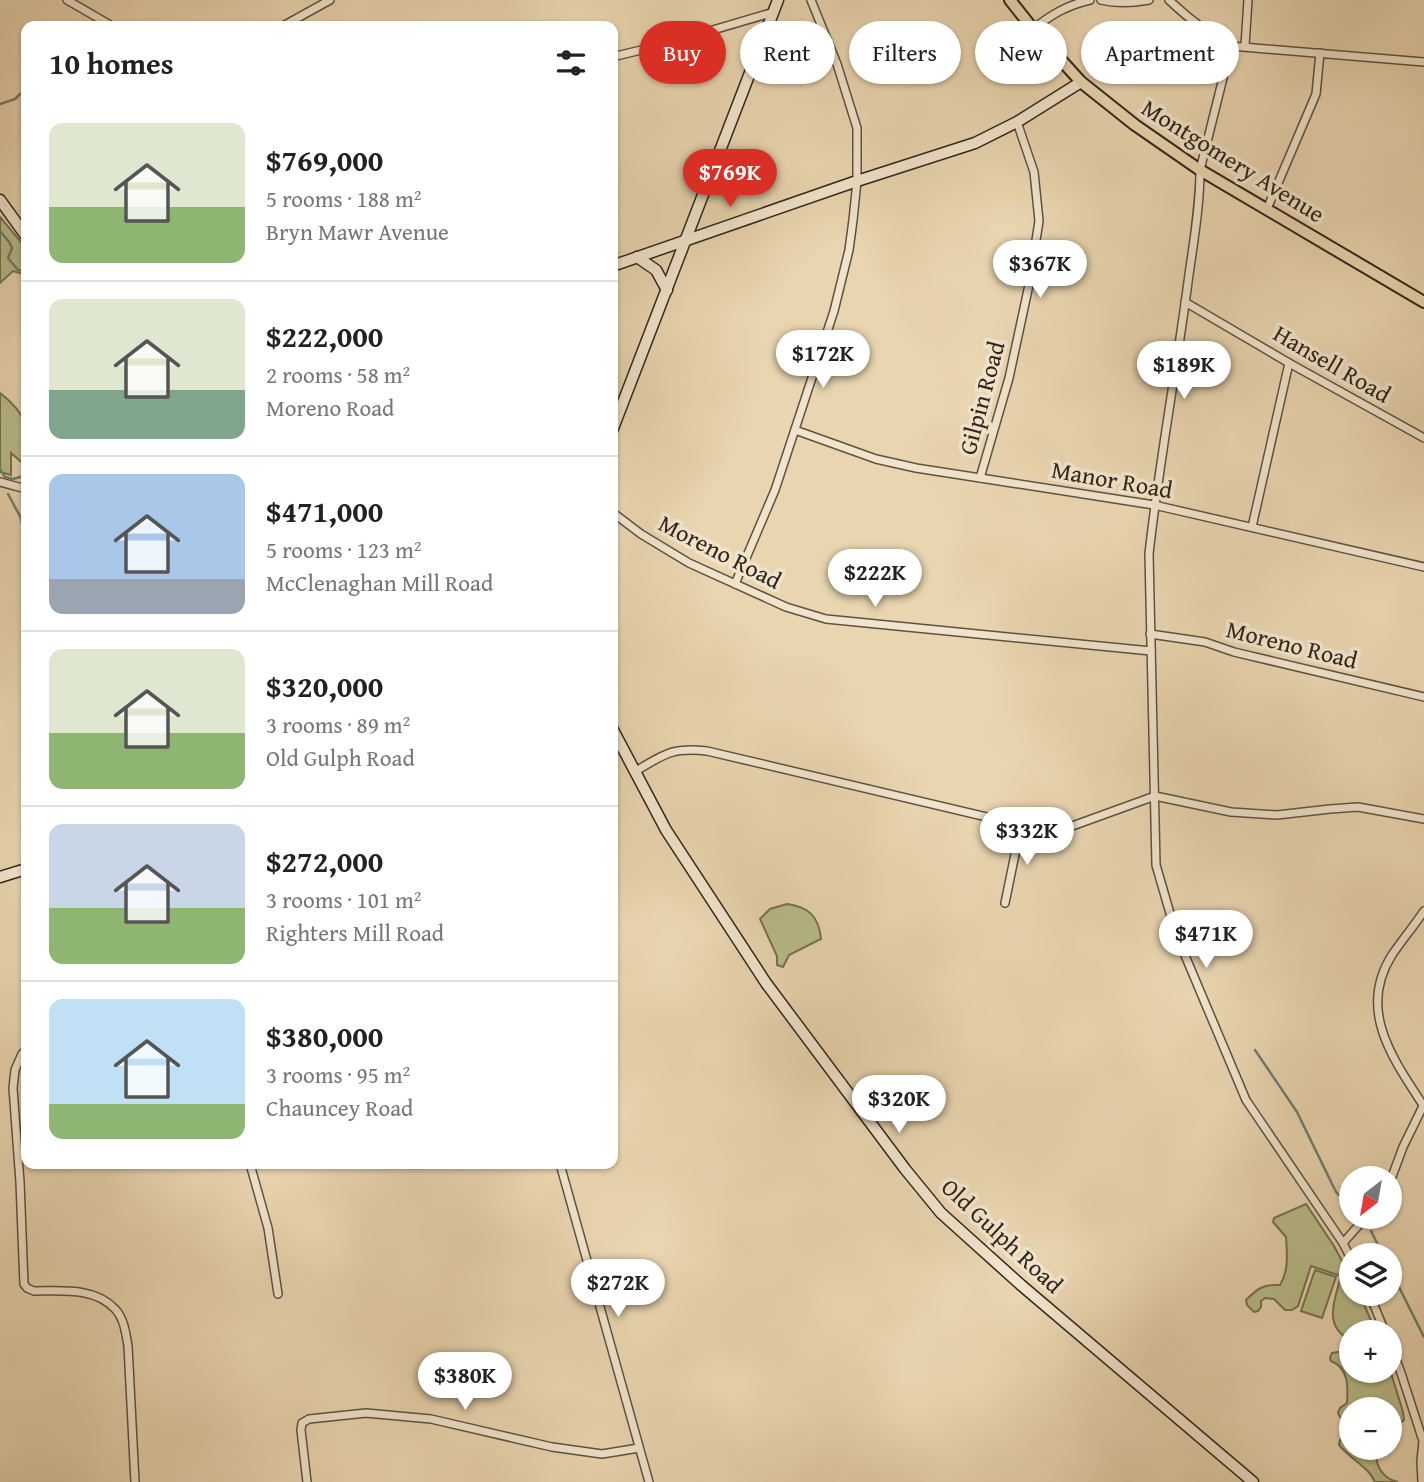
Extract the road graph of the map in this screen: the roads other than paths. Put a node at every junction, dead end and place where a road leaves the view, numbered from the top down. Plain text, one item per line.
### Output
1 (67, 0) edge
2 (330, 0) edge
3 (778, 0) edge
4 (811, 0) edge
5 (1010, 0) edge
6 (1090, 0) edge
7 (1101, 0) edge
8 (1149, 0) edge
9 (1169, 0) edge
10 (1248, 0) edge
11 (774, 12) junction
12 (103, 21) edge
13 (291, 21) edge
14 (1027, 21) edge
15 (1044, 21) edge
16 (1195, 21) edge
17 (1239, 47) edge
18 (1245, 47) junction
19 (1320, 53) junction
20 (618, 56) edge
21 (1424, 62) edge
22 (1067, 67) edge
23 (1081, 82) joint
24 (1084, 84) edge
25 (1222, 84) edge
26 (1017, 122) junction
27 (1200, 170) junction
28 (858, 181) junction
29 (0, 200) edge
30 (1267, 209) junction
31 (21, 229) edge
32 (686, 241) junction
33 (637, 257) junction
34 (618, 264) edge
35 (667, 290) junction
36 (1185, 302) junction
37 (1424, 302) edge
38 (1289, 363) junction
39 (618, 416) edge
40 (795, 430) junction
41 (1424, 438) edge
42 (980, 478) junction
43 (0, 482) edge
44 (21, 488) edge
45 (1154, 505) junction
46 (618, 517) edge
47 (1252, 527) junction
48 (1424, 567) edge
49 (735, 584) junction
50 (1150, 634) junction
51 (1151, 652) junction
52 (1424, 697) edge
53 (618, 739) edge
54 (636, 771) junction
55 (1155, 796) junction
56 (1424, 819) edge
57 (1021, 825) junction
58 (21, 871) edge
59 (0, 877) edge
60 (1005, 903) dead end
61 (1424, 911) edge
62 (21, 1056) edge
63 (1424, 1104) edge
64 (1395, 1166) edge
65 (251, 1169) edge
66 (561, 1169) edge
67 (1355, 1229) edge
68 (1343, 1243) joint
69 (278, 1294) dead end
70 (1402, 1376) edge
71 (1423, 1440) edge
72 (639, 1448) junction
73 (135, 1482) edge
74 (307, 1482) edge
75 (649, 1482) edge
76 (1253, 1482) edge
77 (1422, 1482) edge

1 - 12 street
2 - 13 street
3 - 11 street
4 - 28 street
5 - 14 main road, Montgomery Avenue
6 - 15 street
7 - 8 street
9 - 16 street
10 - 18 street
11 - 20 street
11 - 32 street
17 - 18 street
18 - 19 street
19 - 21 street
19 - 30 street
22 - 23 main road, Montgomery Avenue
23 - 26 street
24 - 27 main road, Montgomery Avenue
25 - 27 street
26 - 28 street
26 - 42 street, Gilpin Road
27 - 30 main road, Montgomery Avenue
27 - 36 street
28 - 32 street
28 - 40 street
29 - 31 street
30 - 37 main road, Montgomery Avenue
32 - 33 street
32 - 35 street
33 - 34 street
33 - 35 street
35 - 39 street
36 - 38 street, Hansell Road
36 - 45 street
38 - 41 street, Hansell Road
38 - 47 street
40 - 42 street, Manor Road
40 - 49 street
42 - 45 street, Manor Road
43 - 44 street
45 - 47 street, Manor Road
45 - 50 street
46 - 49 street, Moreno Road
47 - 48 street, Manor Road
49 - 51 street, Moreno Road
50 - 51 street
50 - 52 street, Moreno Road
51 - 55 street
53 - 54 street, Old Gulph Road
54 - 57 street
54 - 76 street, Old Gulph Road
55 - 56 street
55 - 57 street
55 - 68 street
57 - 60 street
58 - 59 street
61 - 63 street
62 - 73 street
63 - 64 street
65 - 69 street
66 - 72 street
67 - 68 street
70 - 71 street
71 - 77 street
72 - 74 street
72 - 75 street

